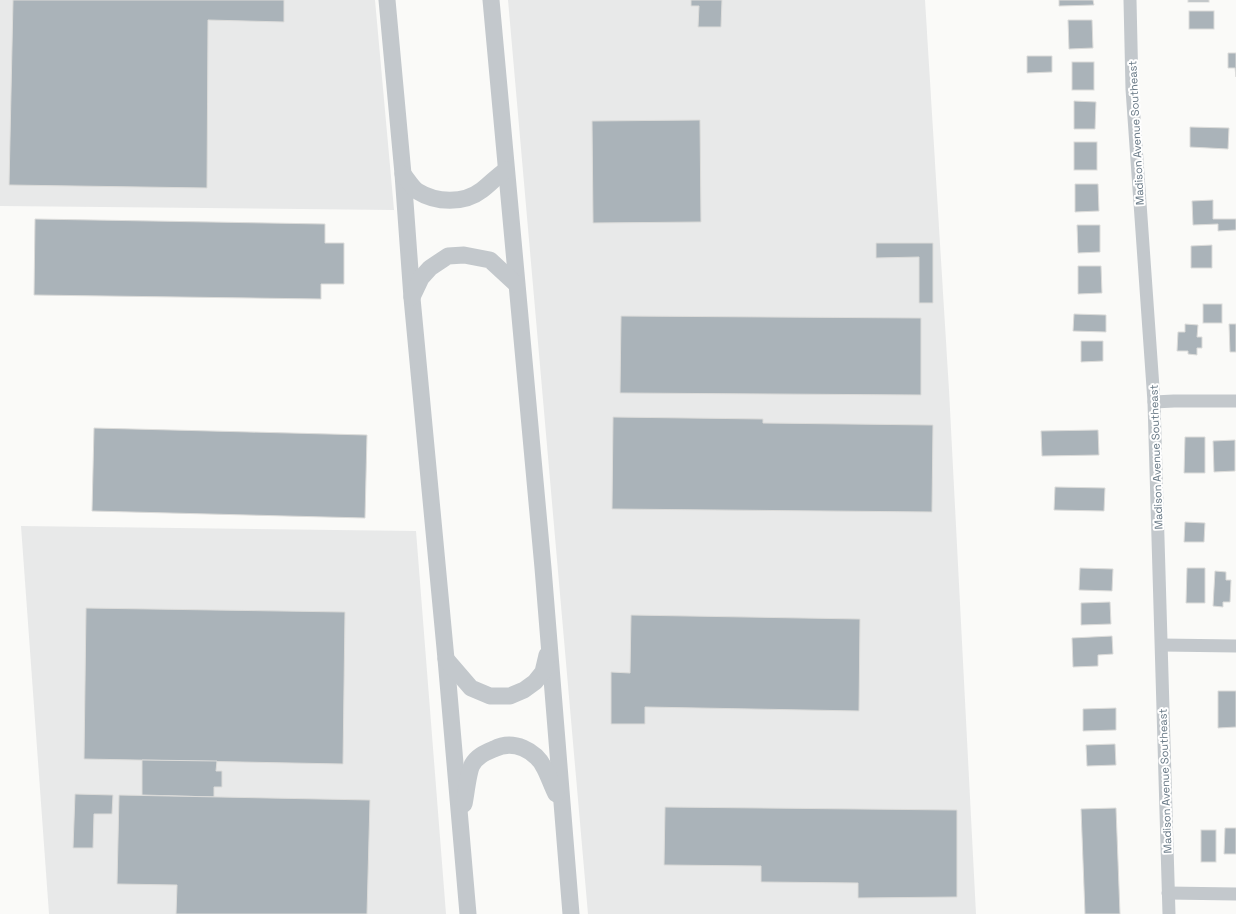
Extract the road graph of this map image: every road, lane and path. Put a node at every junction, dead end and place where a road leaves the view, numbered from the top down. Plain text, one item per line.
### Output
1 (387, 0) edge
2 (491, 0) edge
3 (1130, 0) edge
4 (506, 170) junction
5 (403, 174) junction
6 (516, 284) junction
7 (412, 298) junction
8 (1236, 401) edge
9 (1154, 402) junction
10 (1162, 645) junction
11 (549, 646) junction
12 (1236, 646) edge
13 (446, 659) junction
14 (562, 811) junction
15 (460, 823) junction
16 (1168, 893) junction
17 (1236, 894) edge
18 (468, 914) edge
19 (571, 914) edge
20 (1169, 914) edge

1 - 5 street
2 - 4 street
3 - 9 street, Madison Avenue Southeast
4 - 5 street
4 - 6 street
5 - 7 street
6 - 7 street
6 - 11 street
7 - 13 street
8 - 9 street
9 - 10 street, Madison Avenue Southeast
10 - 12 street
10 - 16 street, Madison Avenue Southeast
11 - 13 street
11 - 14 street
13 - 15 street
14 - 15 street
14 - 19 street
15 - 18 street
16 - 17 street
16 - 20 street, Madison Avenue Southeast

